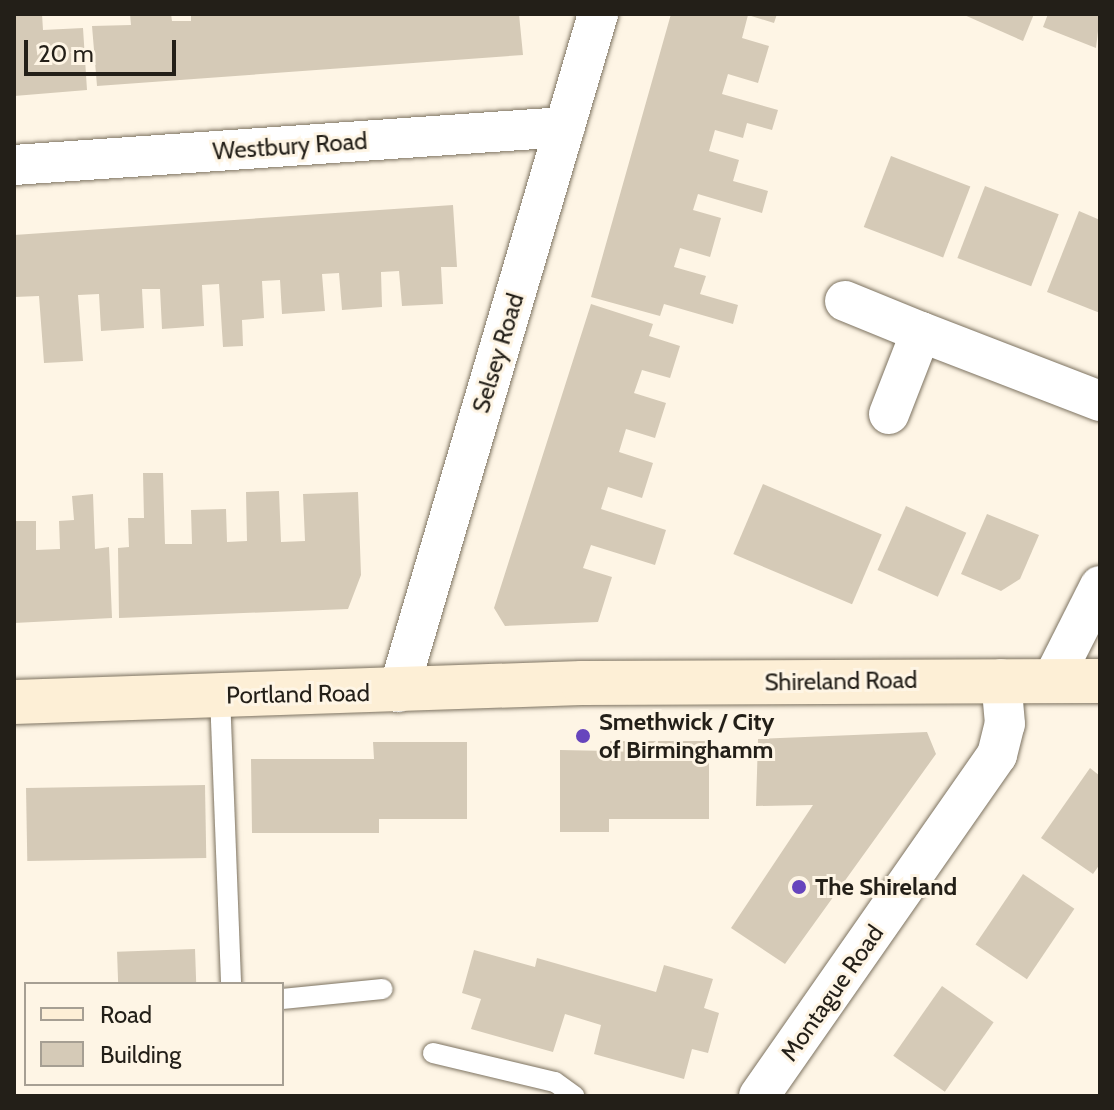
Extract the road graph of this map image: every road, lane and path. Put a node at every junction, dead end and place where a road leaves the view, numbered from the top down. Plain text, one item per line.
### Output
1 (598, 14) edge
2 (565, 127) junction
3 (14, 165) edge
4 (845, 301) dead end
5 (921, 332) junction
6 (1100, 401) edge
7 (889, 414) dead end
8 (1100, 586) edge
9 (1001, 679) junction
10 (1053, 679) junction
11 (1100, 681) edge
12 (582, 683) joint
13 (398, 692) junction
14 (220, 695) junction
15 (14, 702) edge
16 (231, 982) edge
17 (383, 989) dead end
18 (284, 999) edge
19 (433, 1053) dead end
20 (774, 1091) edge
21 (574, 1096) edge

1 - 2 street, Selsey Road
2 - 3 street, Westbury Road
2 - 13 street, Selsey Road
4 - 5 street
5 - 6 street
5 - 7 street
8 - 10 street
9 - 10 main road, Shireland Road
9 - 12 main road, Shireland Road
9 - 20 street, Montague Road
10 - 11 main road, Shireland Road
12 - 13 main road, Portland Road
13 - 14 main road, Portland Road
14 - 15 main road, Portland Road
14 - 16 lane
17 - 18 lane
19 - 21 lane

